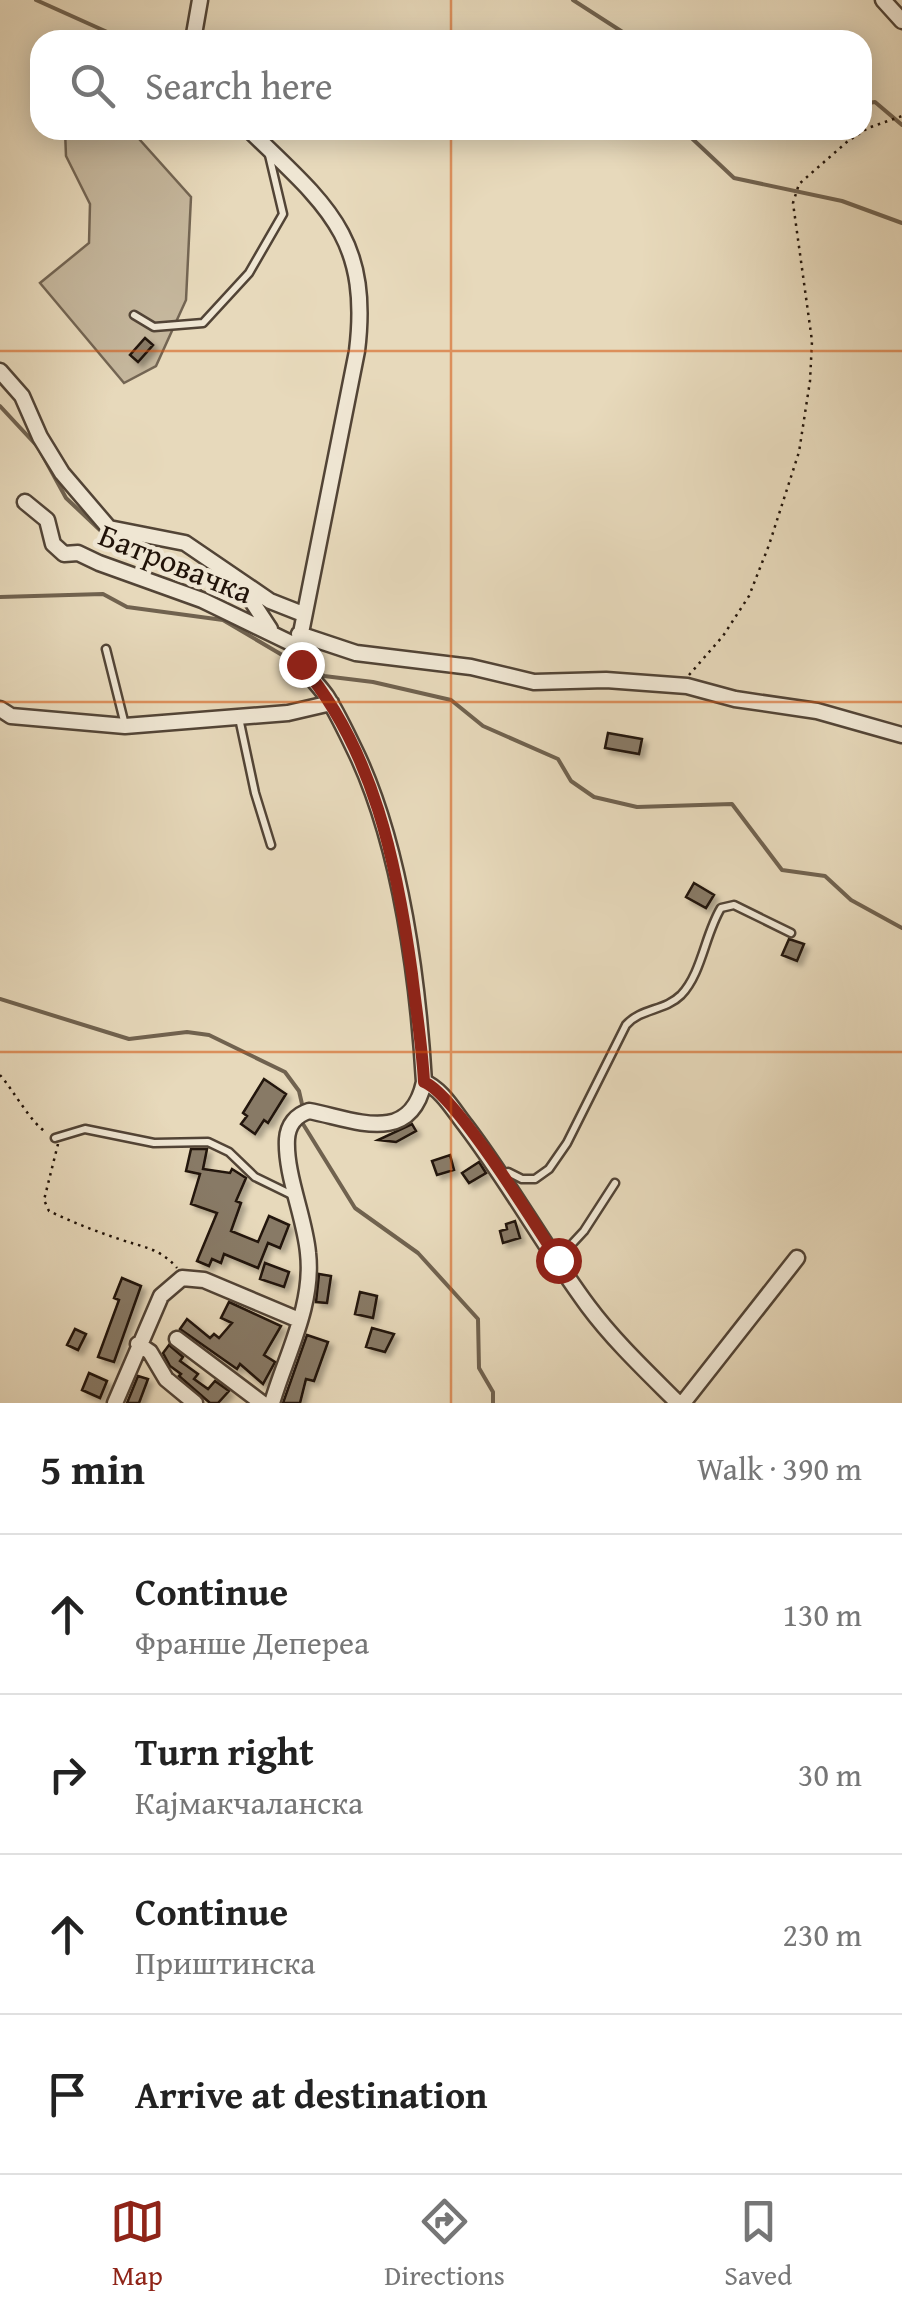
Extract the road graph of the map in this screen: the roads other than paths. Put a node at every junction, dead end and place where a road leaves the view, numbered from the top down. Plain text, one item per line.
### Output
1 (200, 0) edge
2 (883, 0) edge
3 (902, 21) edge
4 (195, 30) edge
5 (259, 140) edge
6 (268, 149) junction
7 (134, 315) dead end
8 (0, 370) edge
9 (25, 502) dead end
10 (238, 579) junction
11 (303, 614) junction
12 (273, 634) junction
13 (298, 640) junction
14 (106, 649) dead end
15 (331, 703) junction
16 (0, 708) edge
17 (238, 716) junction
18 (126, 726) junction
19 (902, 734) edge
20 (271, 844) dead end
21 (792, 932) dead end
22 (424, 1082) junction
23 (55, 1138) road end
24 (502, 1174) junction
25 (615, 1183) dead end
26 (298, 1197) junction
27 (797, 1258) dead end
28 (558, 1260) junction
29 (299, 1320) junction
30 (176, 1340) dead end
31 (138, 1344) junction
32 (115, 1403) edge
33 (195, 1403) edge
34 (262, 1403) edge
35 (272, 1403) edge
36 (680, 1403) edge

1 - 4 street
2 - 3 street
5 - 6 street
6 - 7 lane
6 - 11 street
8 - 10 street, Батровачка
9 - 12 street, Батровачка
10 - 11 street, Батровачка
10 - 12 street, Батровачка
11 - 13 street
12 - 13 street, Батровачка
13 - 15 street
13 - 19 street, Батровачка
14 - 18 lane
15 - 17 street
15 - 22 street
16 - 18 street
17 - 18 street
17 - 20 lane
21 - 24 lane
22 - 24 street
22 - 26 street
23 - 26 lane
24 - 28 street
25 - 28 lane
26 - 29 street
27 - 36 street
28 - 36 street
29 - 31 street
29 - 35 street
30 - 34 street
31 - 32 street
31 - 33 street

